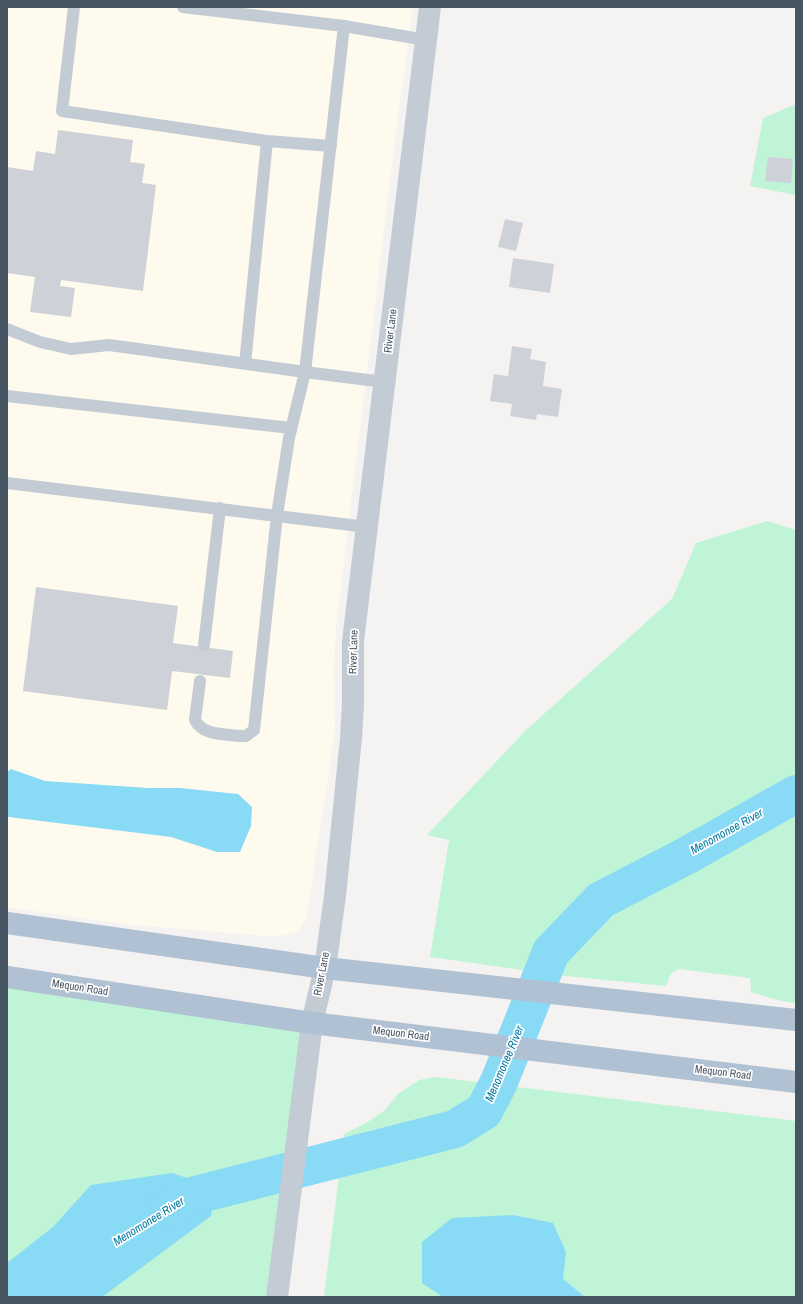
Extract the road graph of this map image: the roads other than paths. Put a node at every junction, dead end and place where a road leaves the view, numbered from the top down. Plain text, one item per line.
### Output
1 (74, 7) edge
2 (183, 7) edge
3 (430, 7) edge
4 (344, 26) junction
5 (426, 40) junction
6 (267, 141) junction
7 (331, 146) junction
8 (7, 329) edge
9 (245, 364) junction
10 (305, 372) junction
11 (384, 382) junction
12 (7, 396) edge
13 (291, 428) junction
14 (7, 483) edge
15 (220, 508) junction
16 (277, 515) junction
17 (367, 526) junction
18 (204, 645) dead end
19 (200, 681) dead end
20 (7, 922) edge
21 (325, 968) junction
22 (7, 977) edge
23 (796, 1020) edge
24 (312, 1023) junction
25 (796, 1082) edge
26 (277, 1297) edge

1 - 6 lane
2 - 4 lane
3 - 5 street, River Lane
4 - 5 lane
4 - 7 lane
5 - 11 street, River Lane
6 - 7 lane
6 - 9 lane
7 - 10 lane
8 - 9 lane
9 - 10 lane
10 - 11 lane
10 - 13 lane
11 - 17 street, River Lane
12 - 13 lane
13 - 16 lane
14 - 15 lane
15 - 16 lane
15 - 18 lane
16 - 17 lane
16 - 19 lane
17 - 21 street, River Lane
20 - 21 main road
21 - 23 main road
21 - 24 street, River Lane
22 - 24 main road, Mequon Road
24 - 25 main road, Mequon Road
24 - 26 street, River Lane

